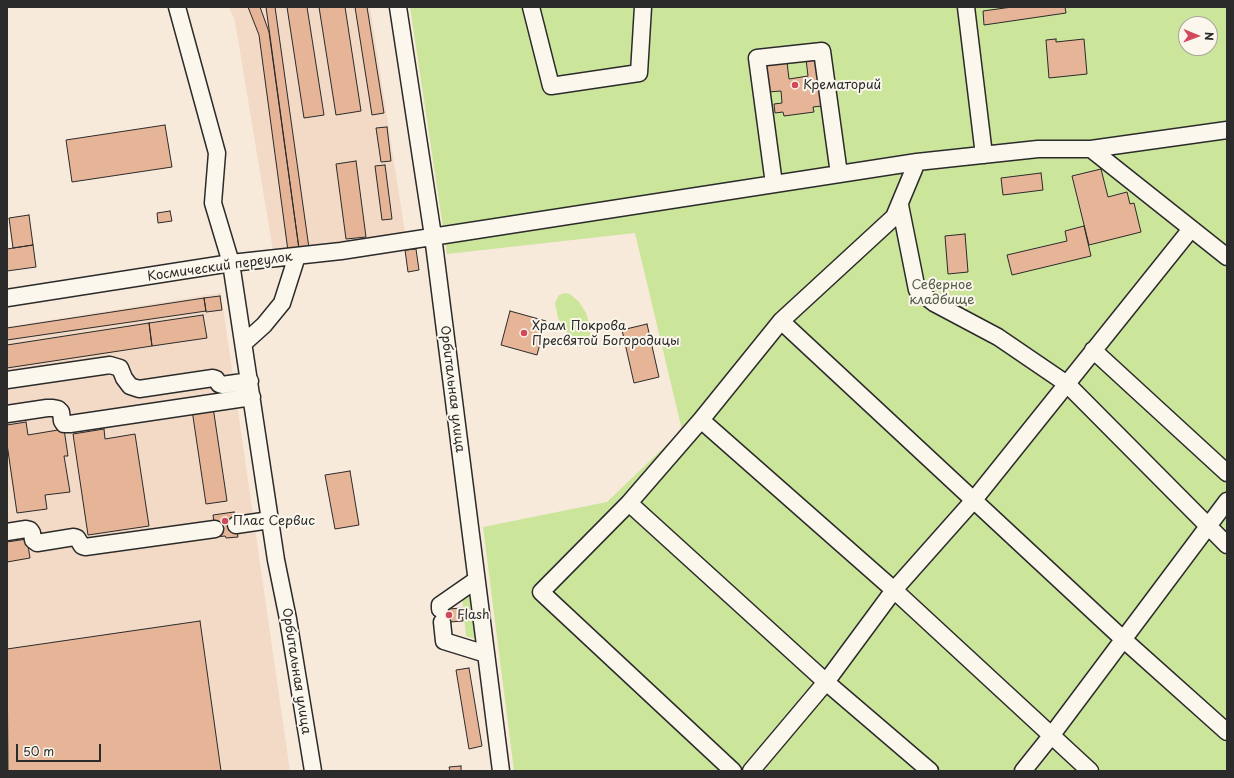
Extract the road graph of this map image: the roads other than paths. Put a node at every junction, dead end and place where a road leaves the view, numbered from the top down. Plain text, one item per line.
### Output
1 (176, 7) edge
2 (398, 7) edge
3 (531, 7) edge
4 (643, 7) edge
5 (966, 7) edge
6 (1227, 130) edge
7 (1091, 149) junction
8 (984, 155) junction
9 (917, 162) junction
10 (839, 174) junction
11 (774, 184) junction
12 (900, 205) junction
13 (1191, 229) junction
14 (433, 236) junction
15 (297, 256) junction
16 (1227, 257) edge
17 (232, 263) junction
18 (7, 298) edge
19 (781, 322) junction
20 (244, 343) junction
21 (1093, 350) junction
22 (7, 380) edge
23 (250, 381) junction
24 (1066, 384) junction
25 (252, 397) junction
26 (7, 414) edge
27 (701, 420) junction
28 (1227, 473) edge
29 (1227, 500) edge
30 (973, 501) junction
31 (629, 503) junction
32 (270, 520) junction
33 (236, 525) dead end
34 (1208, 526) junction
35 (215, 529) dead end
36 (7, 532) edge
37 (1227, 545) edge
38 (476, 580) junction
39 (894, 590) junction
40 (1123, 639) junction
41 (486, 654) junction
42 (826, 682) junction
43 (1227, 732) edge
44 (1051, 736) junction
45 (313, 771) edge
46 (501, 771) edge
47 (733, 771) edge
48 (751, 771) edge
49 (930, 771) edge
50 (1023, 771) edge
51 (1090, 771) edge

1 - 17 street, Орбитальная улица
2 - 14 street, Орбитальная улица
3 - 4 street
5 - 8 street
6 - 7 street, Космический переулок
7 - 8 street, Космический переулок
7 - 13 street
8 - 9 street, Космический переулок
9 - 10 street, Космический переулок
9 - 12 street
10 - 11 street, Космический переулок
10 - 11 street
11 - 14 street, Космический переулок
12 - 19 street
12 - 24 street
13 - 16 street
13 - 21 street
14 - 15 street, Космический переулок
14 - 38 street, Орбитальная улица
15 - 17 street, Космический переулок
15 - 20 street
17 - 18 street, Космический переулок
17 - 20 street, Орбитальная улица
19 - 27 street
19 - 30 street
20 - 23 street, Орбитальная улица
21 - 24 street
21 - 28 street
22 - 23 street
23 - 25 street, Орбитальная улица
24 - 30 street
24 - 34 street
25 - 26 street
25 - 32 street, Орбитальная улица
27 - 31 street
27 - 39 street
29 - 34 street
30 - 39 street
30 - 40 street
31 - 42 street
31 - 47 street
32 - 33 street
32 - 45 street, Орбитальная улица
34 - 37 street
34 - 40 street
35 - 36 street
38 - 41 street, Орбитальная улица
38 - 41 street
39 - 42 street
39 - 44 street
40 - 43 street
40 - 44 street
41 - 46 street, Орбитальная улица
42 - 48 street
42 - 49 street
44 - 50 street
44 - 51 street

